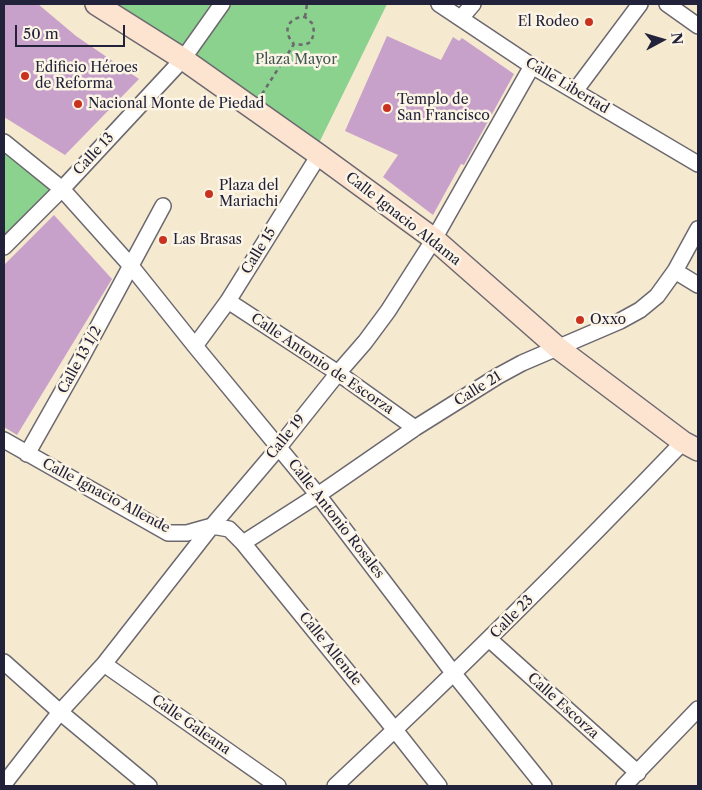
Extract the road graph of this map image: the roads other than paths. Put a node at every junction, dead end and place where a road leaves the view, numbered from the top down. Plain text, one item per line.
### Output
1 (96, 4) edge
2 (222, 4) edge
3 (439, 4) edge
4 (473, 4) edge
5 (640, 4) edge
6 (667, 4) edge
7 (461, 18) junction
8 (698, 26) edge
9 (183, 59) junction
10 (532, 66) junction
11 (575, 92) junction
12 (4, 142) edge
13 (319, 155) junction
14 (698, 164) edge
15 (62, 189) junction
16 (163, 206) dead end
17 (698, 229) edge
18 (434, 239) junction
19 (4, 247) edge
20 (131, 266) junction
21 (675, 271) junction
22 (698, 285) edge
23 (228, 301) junction
24 (195, 346) junction
25 (558, 348) junction
26 (338, 373) junction
27 (415, 428) junction
28 (4, 440) edge
29 (691, 446) edge
30 (279, 447) junction
31 (27, 454) junction
32 (318, 494) junction
33 (212, 526) junction
34 (243, 543) junction
35 (489, 639) junction
36 (4, 662) edge
37 (104, 664) junction
38 (454, 674) junction
39 (698, 709) edge
40 (60, 712) junction
41 (395, 730) junction
42 (638, 773) junction
43 (4, 784) edge
44 (149, 786) edge
45 (278, 786) edge
46 (335, 786) edge
47 (439, 786) edge
48 (544, 786) edge
49 (624, 786) edge

1 - 9 main road, Calle Ignacio Aldama
2 - 9 street, Calle 13
3 - 7 street, Calle Libertad
4 - 7 street
5 - 11 street
6 - 8 street
7 - 10 street, Calle Libertad
9 - 13 main road, Calle Ignacio Aldama
9 - 15 street, Calle 13
10 - 11 street, Calle Libertad
10 - 18 street, Calle 19
11 - 14 street, Calle Libertad
12 - 15 street, Calle Antonio Rosales
13 - 18 main road, Calle Ignacio Aldama
13 - 23 street, Calle 15
15 - 19 street, Calle 13
15 - 20 street, Calle Antonio Rosales
16 - 20 street, Calle 13 1/2
17 - 21 street, Calle 21
18 - 25 main road, Calle Ignacio Aldama
18 - 26 street, Calle 19
20 - 24 street, Calle Antonio Rosales
20 - 31 street, Calle 13 1/2
21 - 22 street
21 - 25 street, Calle 21
23 - 24 street, Calle 15
23 - 26 street, Calle Antonio de Escorza
24 - 30 street, Calle Antonio Rosales
25 - 27 street, Calle 21
25 - 29 main road, Calle Ignacio Aldama
26 - 27 street, Calle Antonio de Escorza
26 - 30 street, Calle 19
27 - 32 street, Calle 21
28 - 31 street, Calle Ignacio Allende
29 - 35 street, Calle 23
30 - 32 street, Calle Antonio Rosales
30 - 33 street, Calle 19
31 - 33 street, Calle Ignacio Allende
32 - 34 street, Calle 21
32 - 38 street, Calle Antonio Rosales
33 - 34 street, Calle Allende
33 - 37 street, Calle 19
34 - 41 street, Calle Allende
35 - 38 street, Calle 23
35 - 42 street, Calle Escorza
36 - 40 street
37 - 40 street, Calle 19
37 - 45 street, Calle Galeana
38 - 41 street, Calle 23
38 - 48 street, Calle Antonio Rosales
39 - 42 street
40 - 43 street, Calle 19
40 - 44 street
41 - 46 street, Calle 23
41 - 47 street, Calle Allende
42 - 49 street

